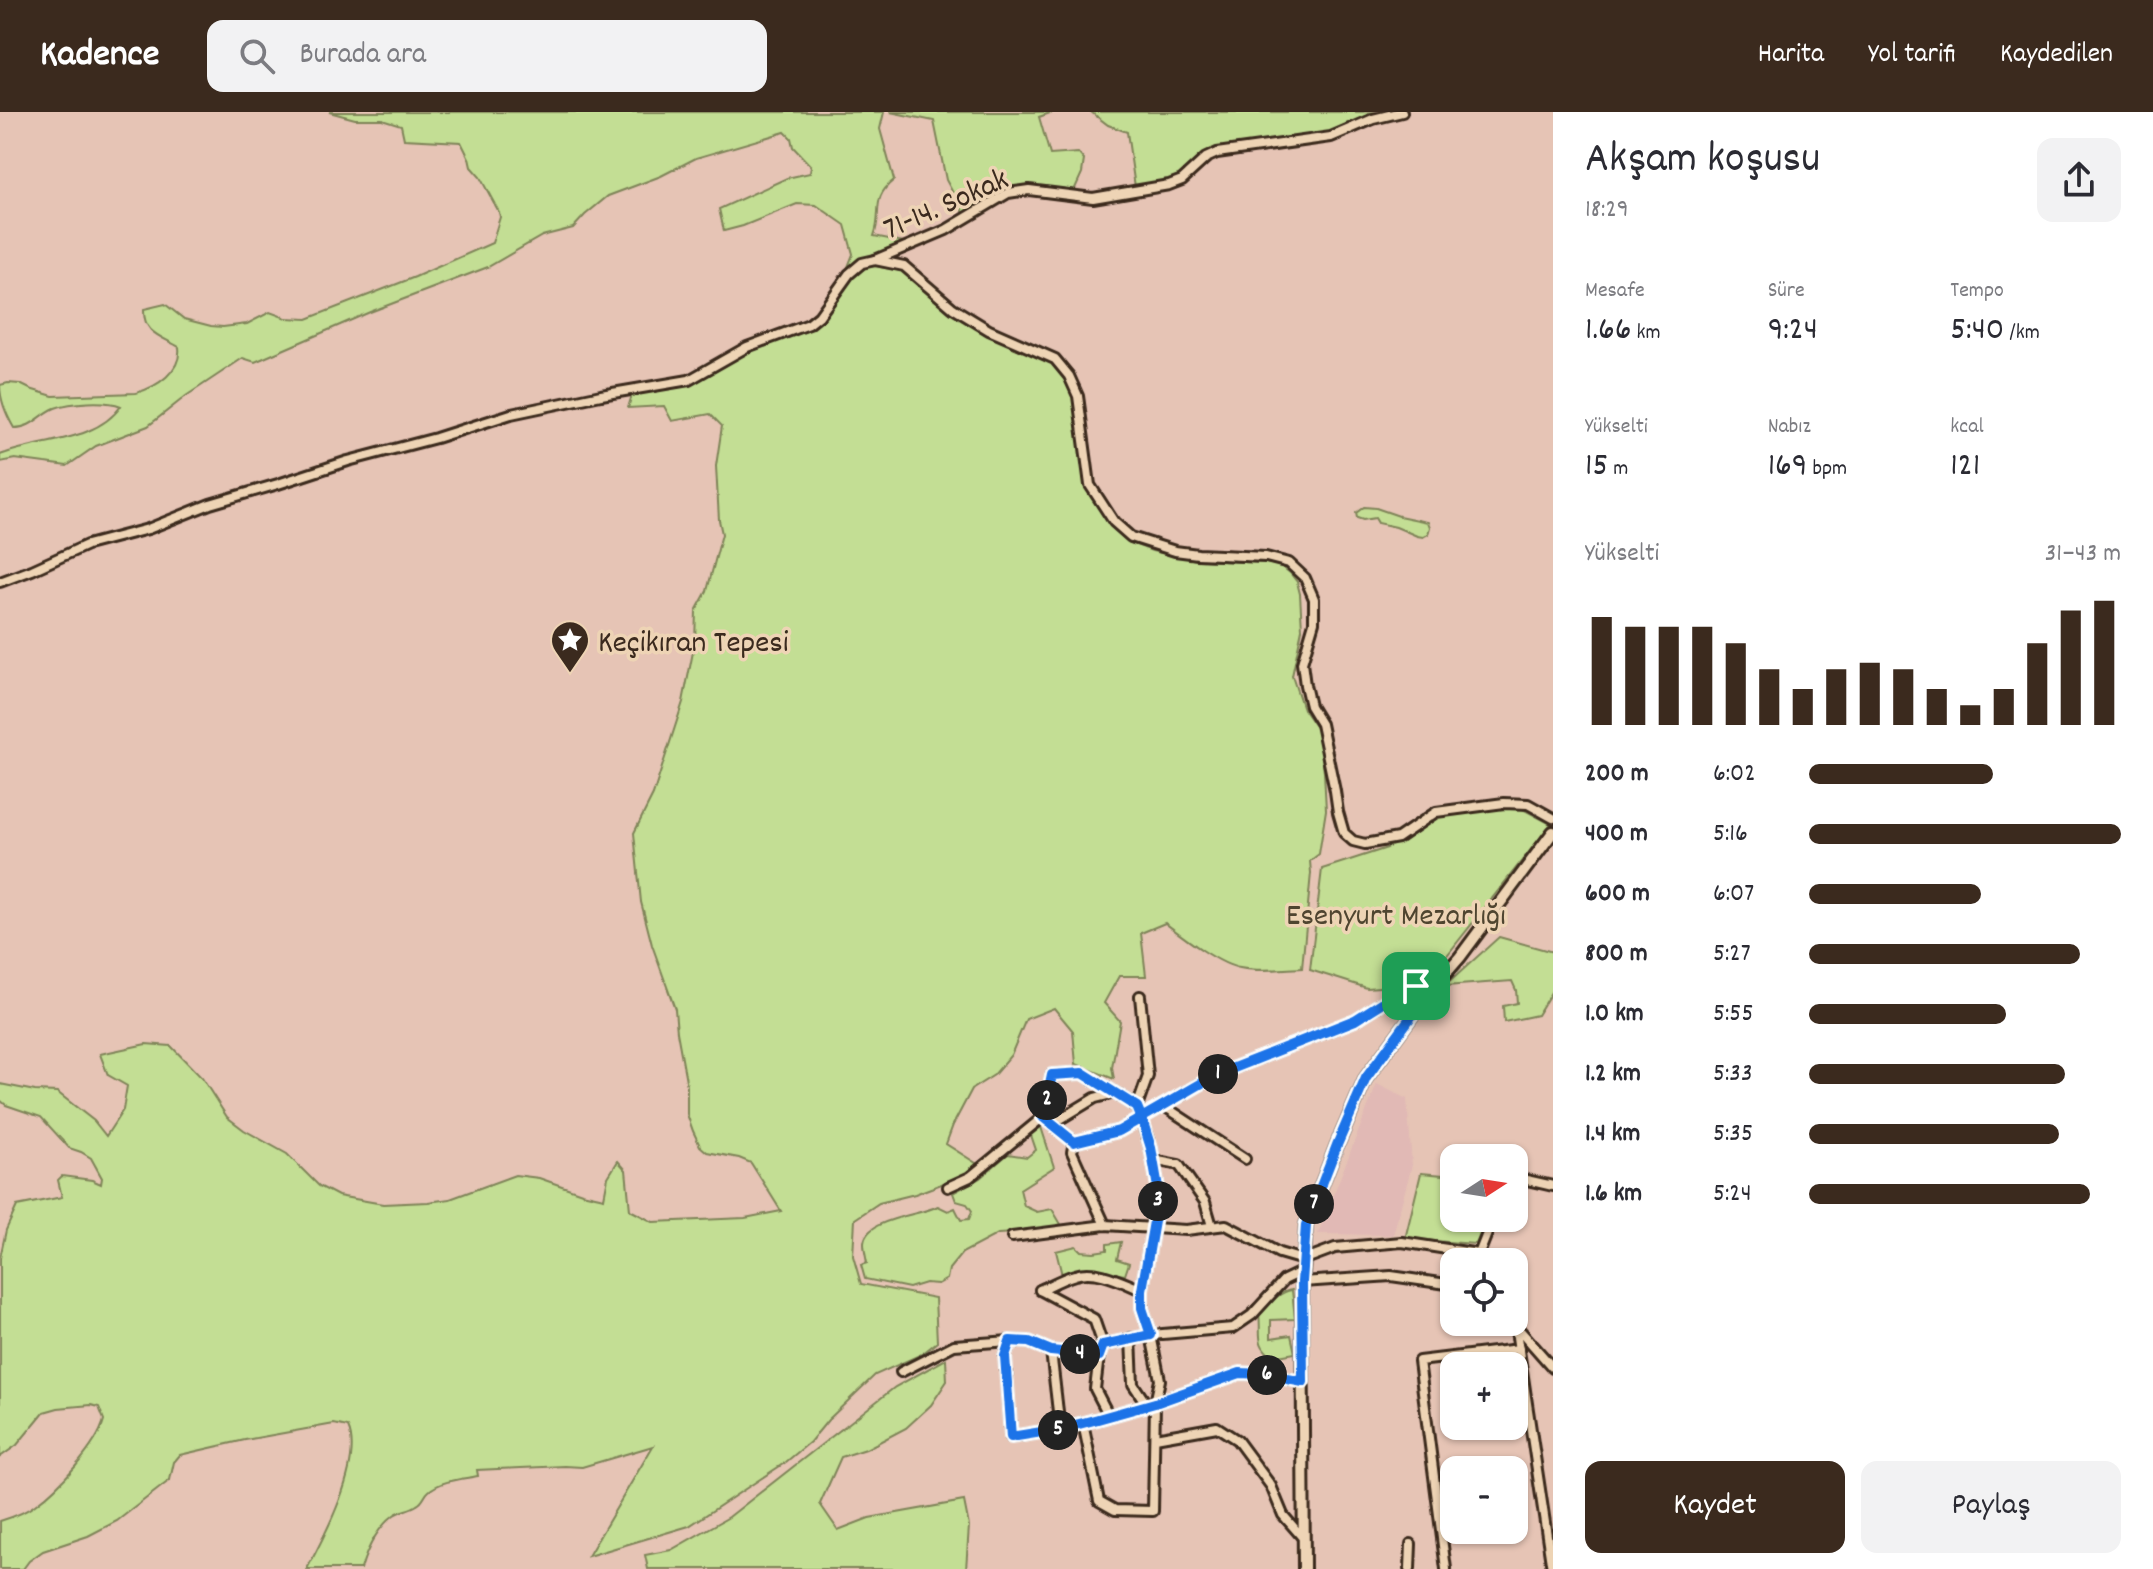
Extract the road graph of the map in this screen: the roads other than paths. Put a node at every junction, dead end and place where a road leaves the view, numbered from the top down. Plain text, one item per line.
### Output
1 (1402, 112) edge
2 (875, 260) junction
3 (0, 582) edge
4 (1553, 818) edge
5 (1553, 832) edge
6 (1440, 980) junction
7 (1140, 996) dead end
8 (1115, 1093) junction
9 (1164, 1106) junction
10 (1137, 1107) junction
11 (1043, 1117) junction
12 (1142, 1119) junction
13 (1052, 1124) junction
14 (1074, 1142) junction
15 (1245, 1159) dead end
16 (1153, 1160) junction
17 (1528, 1180) edge
18 (1553, 1186) edge
19 (948, 1187) dead end
20 (1105, 1225) junction
21 (1212, 1226) junction
22 (1154, 1228) junction
23 (1488, 1232) edge
24 (1012, 1237) dead end
25 (1303, 1271) junction
26 (1440, 1282) edge
27 (1142, 1290) junction
28 (1151, 1335) junction
29 (1516, 1336) edge
30 (1525, 1336) edge
31 (1131, 1338) junction
32 (1010, 1341) junction
33 (1103, 1345) junction
34 (1519, 1349) junction
35 (1051, 1351) junction
36 (1099, 1356) junction
37 (1553, 1368) edge
38 (901, 1372) dead end
39 (1303, 1382) junction
40 (1151, 1404) junction
41 (1109, 1416) junction
42 (1083, 1423) junction
43 (1060, 1429) junction
44 (1155, 1438) junction
45 (1303, 1538) junction
46 (1411, 1544) dead end
47 (1304, 1569) edge
48 (1410, 1569) edge
49 (1446, 1569) edge
50 (1552, 1569) edge

1 - 2 street, 71-14. Sokak
2 - 3 street, 71-14. Sokak
2 - 4 street
5 - 6 street
6 - 9 street
6 - 25 street
7 - 10 street
8 - 10 street
8 - 11 street
8 - 13 street
9 - 12 street
9 - 15 street
10 - 12 street
11 - 13 street
11 - 19 street
12 - 14 street
12 - 16 street
13 - 14 street
14 - 20 street
16 - 21 street
16 - 22 street
17 - 18 street
20 - 22 street
20 - 24 street
21 - 22 street
21 - 25 street
22 - 27 street
23 - 25 street
25 - 26 street
25 - 28 street
25 - 39 street
27 - 28 street
27 - 33 street
28 - 31 street
28 - 40 street
29 - 34 street
30 - 37 street
31 - 33 street
31 - 40 street
32 - 35 street
32 - 38 street
32 - 43 street
33 - 36 street
34 - 49 street
34 - 50 street
35 - 36 street
35 - 43 street
36 - 41 street
39 - 40 street
39 - 45 street
40 - 41 street
40 - 44 street
41 - 42 street
42 - 43 street
42 - 44 street
44 - 45 street
45 - 47 street
46 - 48 street

